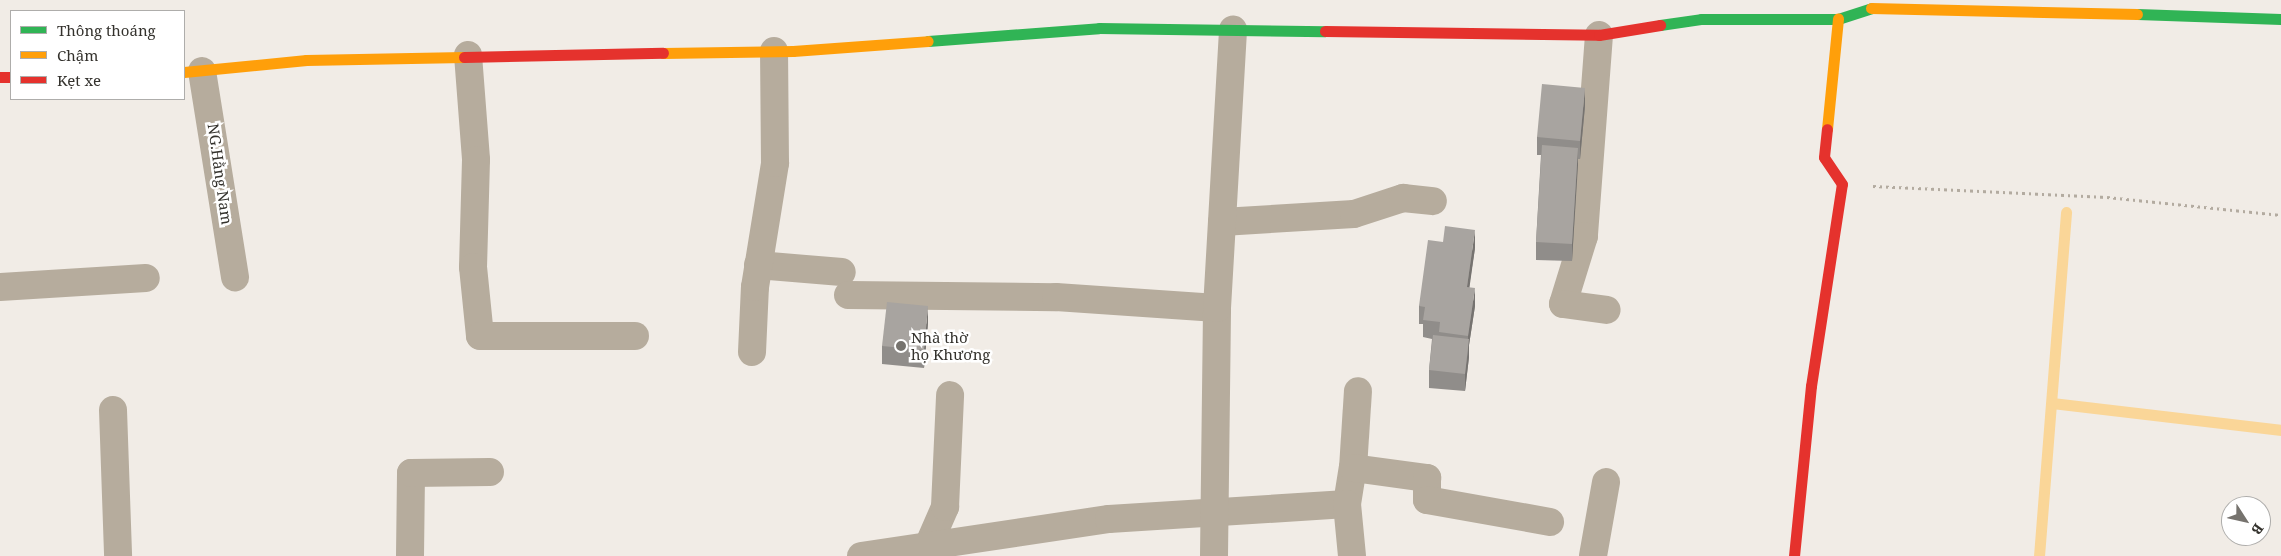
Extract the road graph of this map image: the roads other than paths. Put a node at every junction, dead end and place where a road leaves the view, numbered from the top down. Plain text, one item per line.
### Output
1 (1838, 19) junction
2 (2281, 19) edge
3 (1232, 29) junction
4 (1600, 35) junction
5 (774, 51) junction
6 (468, 55) junction
7 (193, 72) edge
8 (1433, 201) dead end
9 (1222, 222) junction
10 (758, 265) junction
11 (235, 277) dead end
12 (146, 278) dead end
13 (0, 287) edge
14 (1217, 308) junction
15 (1607, 310) dead end
16 (635, 336) dead end
17 (752, 352) dead end
18 (1358, 391) dead end
19 (950, 396) dead end
20 (114, 410) dead end
21 (1353, 468) junction
22 (490, 472) dead end
23 (1606, 482) dead end
24 (1347, 504) junction
25 (1215, 512) junction
26 (1550, 522) dead end
27 (928, 546) junction
28 (118, 556) edge
29 (410, 556) edge
30 (863, 556) edge
31 (1214, 556) edge
32 (1352, 556) edge
33 (1593, 556) edge
34 (1794, 556) edge

1 - 2 street
1 - 4 street
1 - 34 street
3 - 4 street
3 - 5 street
3 - 9 street
4 - 15 street
5 - 6 street
5 - 10 street
6 - 7 street
6 - 16 street
7 - 11 street, NG.Hằng Nam
8 - 9 street
9 - 14 street
10 - 14 street
10 - 17 street
12 - 13 street
14 - 25 street
18 - 21 street
19 - 27 street
20 - 28 street
21 - 24 street
21 - 26 street
22 - 29 street
23 - 33 street
24 - 25 street
24 - 32 street
25 - 27 street
25 - 31 street
27 - 30 street

